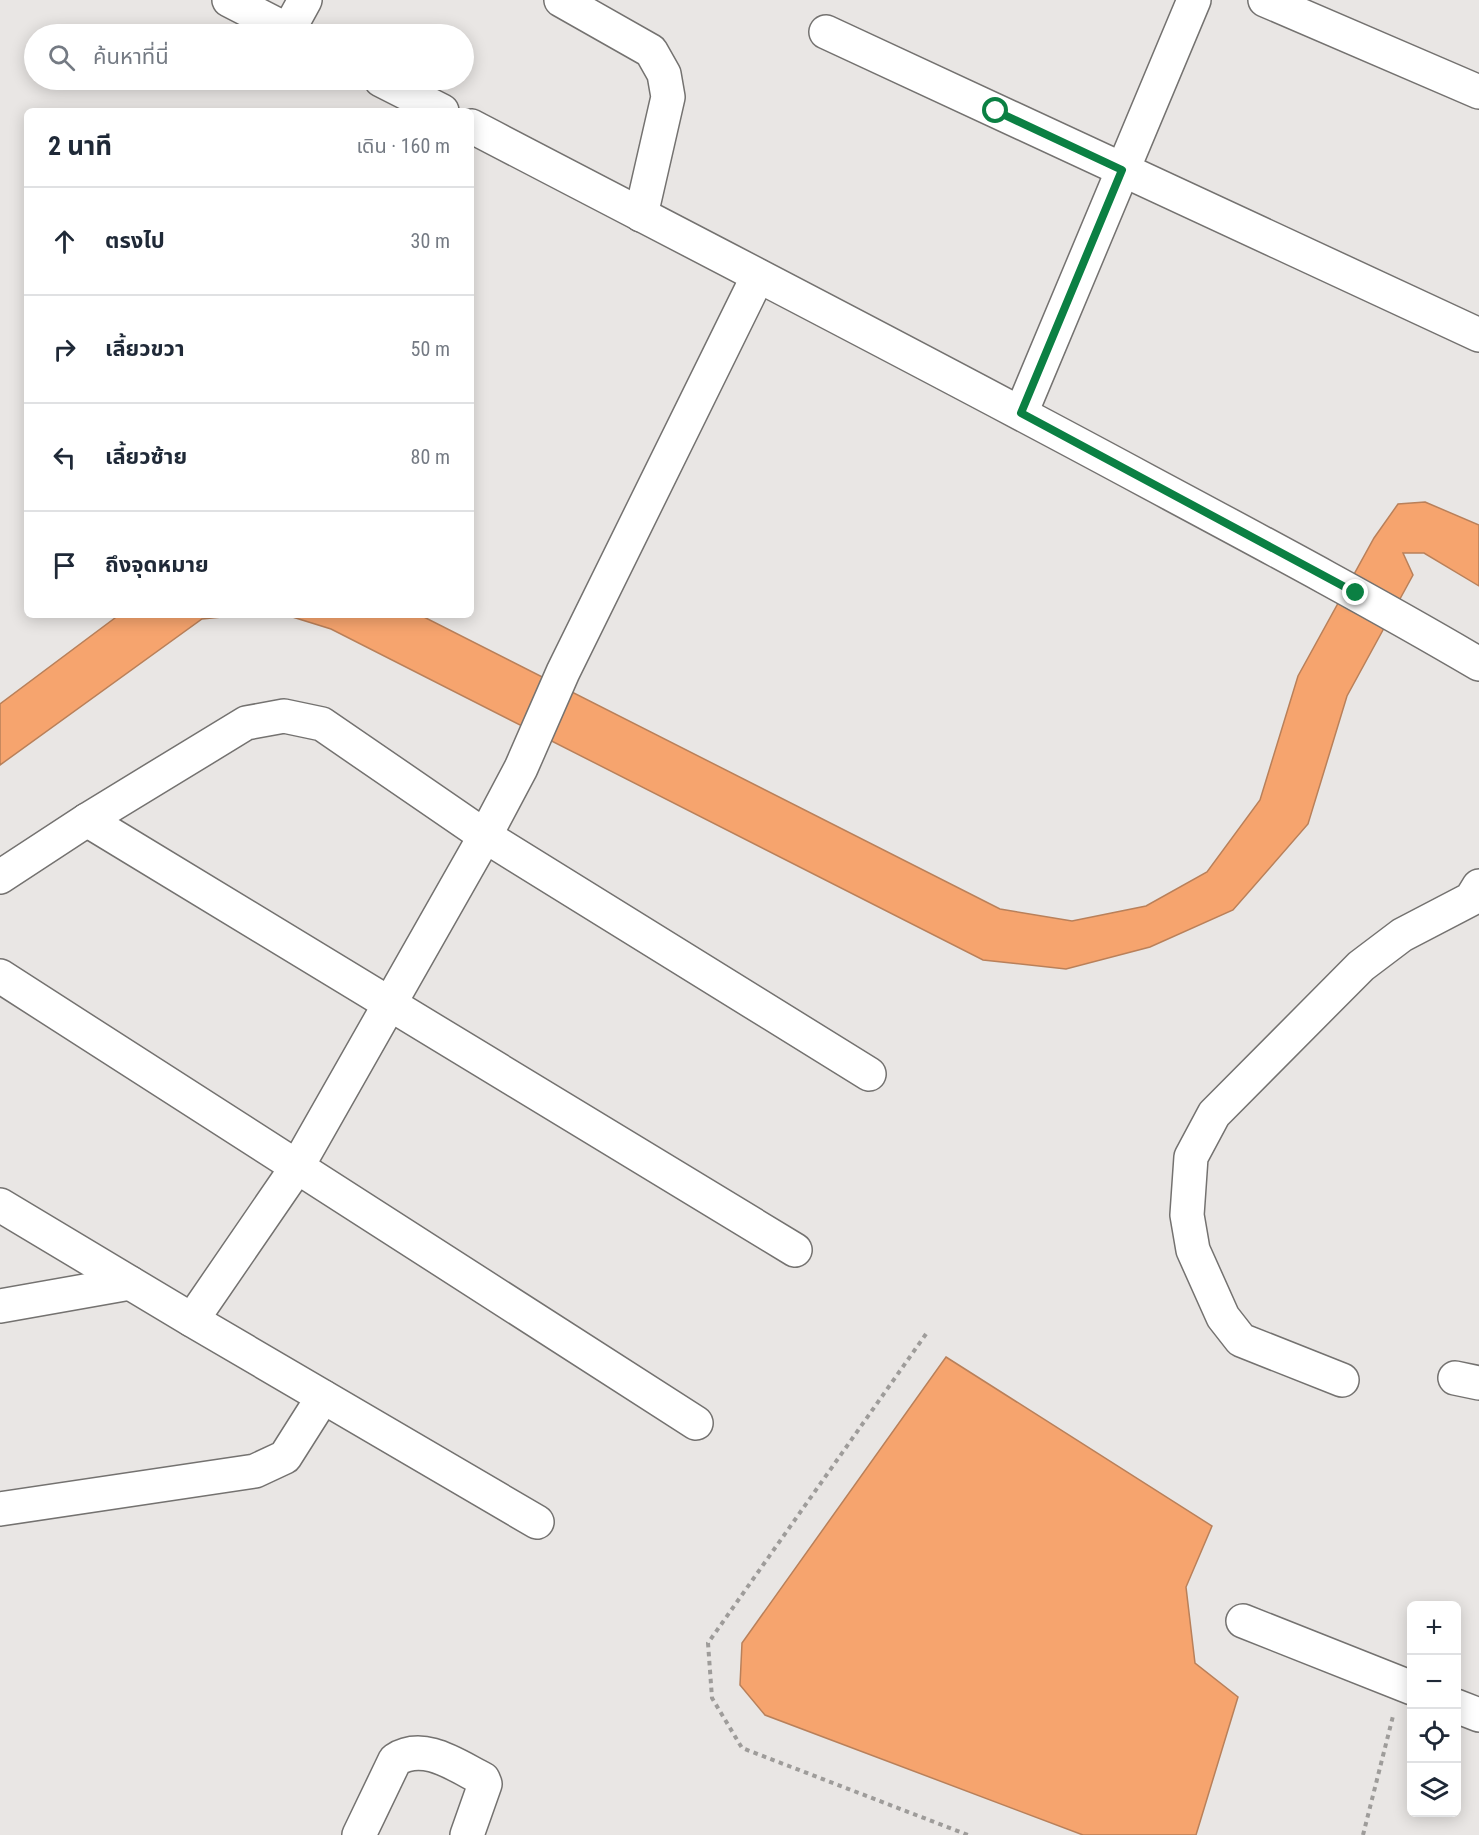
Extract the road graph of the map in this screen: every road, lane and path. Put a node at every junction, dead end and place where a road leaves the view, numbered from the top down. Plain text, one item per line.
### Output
1 (229, 0) edge
2 (305, 0) edge
3 (561, 0) edge
4 (1194, 0) edge
5 (1265, 0) edge
6 (275, 24) edge
7 (296, 24) edge
8 (826, 32) dead end
9 (401, 90) edge
10 (1479, 92) edge
11 (436, 108) edge
12 (474, 128) edge
13 (1122, 170) junction
14 (641, 215) junction
15 (758, 276) junction
16 (1479, 335) edge
17 (1021, 413) junction
18 (1479, 664) edge
19 (87, 820) junction
20 (485, 836) junction
21 (0, 877) edge
22 (1479, 886) edge
23 (0, 976) edge
24 (389, 1003) junction
25 (869, 1074) dead end
26 (297, 1167) junction
27 (0, 1205) edge
28 (795, 1250) dead end
29 (130, 1283) junction
30 (0, 1306) edge
31 (192, 1320) junction
32 (926, 1334) dead end
33 (1342, 1380) dead end
34 (323, 1397) junction
35 (696, 1423) dead end
36 (0, 1509) edge
37 (537, 1522) dead end
38 (1243, 1621) dead end
39 (1406, 1686) edge
40 (1461, 1708) edge
41 (1479, 1715) edge
42 (359, 1835) edge
43 (467, 1835) edge
44 (968, 1835) edge
45 (1363, 1835) edge

1 - 6 street
2 - 7 street
3 - 14 street
4 - 13 street
5 - 10 street
8 - 13 street
9 - 11 street
12 - 14 street
13 - 16 street
13 - 17 street
14 - 15 street
15 - 17 street
15 - 20 street
17 - 18 street
19 - 20 street
19 - 21 street
19 - 24 street
20 - 24 street
20 - 25 street
22 - 33 street
23 - 26 street
24 - 26 street
24 - 28 street
26 - 31 street
26 - 35 street
27 - 29 street
29 - 30 street
29 - 31 street
31 - 34 street
32 - 44 path
34 - 36 street
34 - 37 street
38 - 39 street
39 - 45 path
40 - 41 street
42 - 43 street

